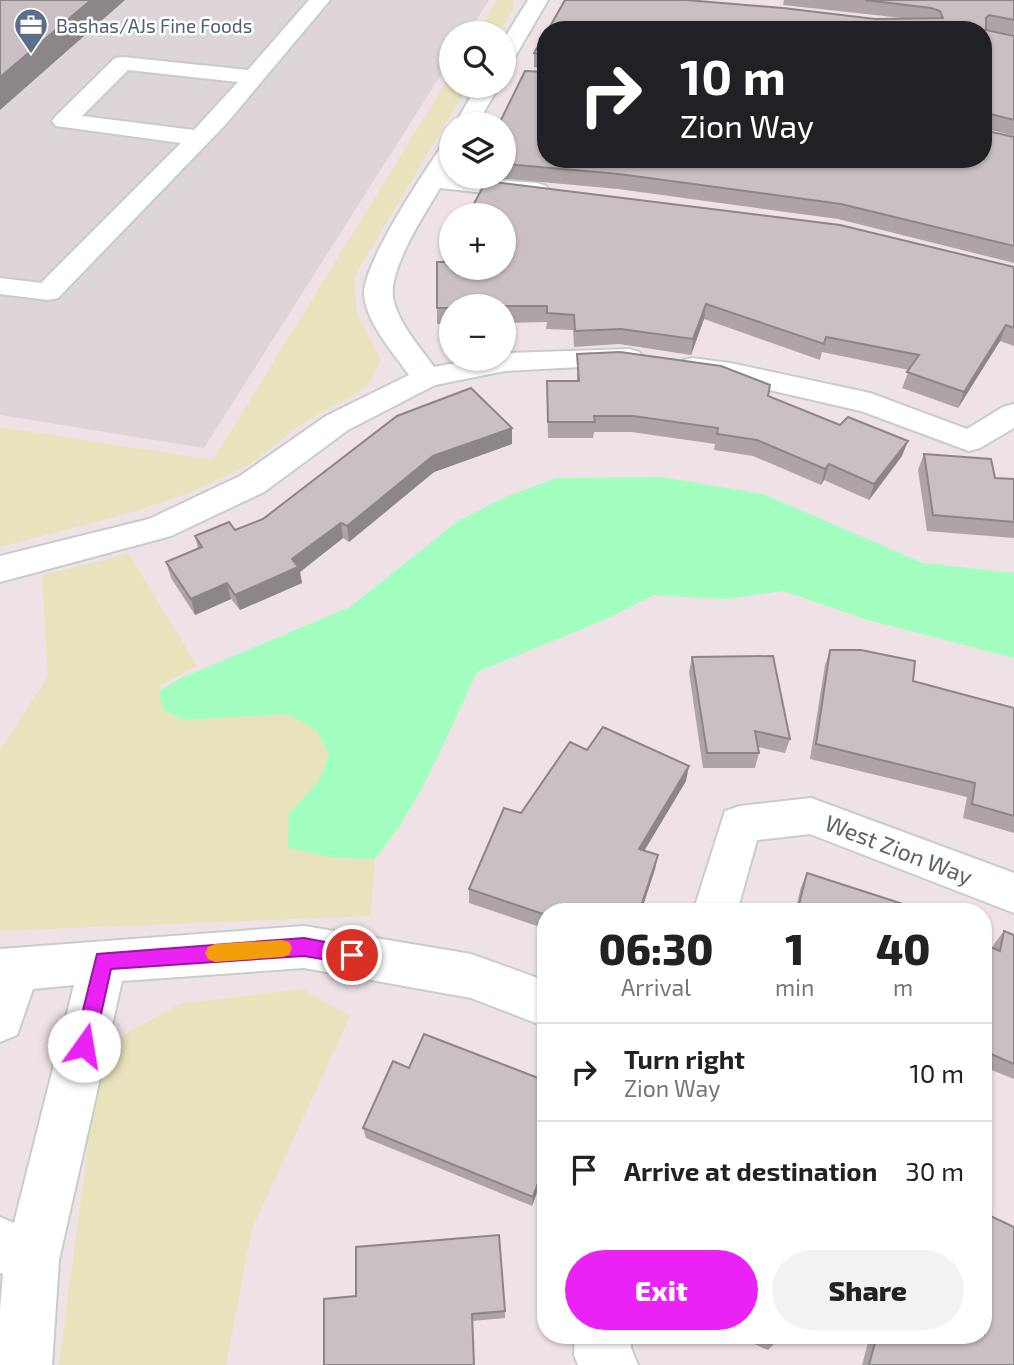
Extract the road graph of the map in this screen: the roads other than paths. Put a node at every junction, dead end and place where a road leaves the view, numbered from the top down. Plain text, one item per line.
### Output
1 (320, 0) edge
2 (537, 0) edge
3 (516, 50) edge
4 (254, 77) junction
5 (200, 138) junction
6 (439, 170) edge
7 (433, 180) junction
8 (566, 194) edge
9 (0, 286) edge
10 (426, 378) junction
11 (1014, 414) edge
12 (0, 569) edge
13 (1014, 893) edge
14 (718, 903) edge
15 (103, 961) junction
16 (8, 971) edge
17 (537, 1001) edge
18 (0, 1019) edge
19 (16, 1252) edge
20 (23, 1365) edge

1 - 4 street
2 - 3 street
4 - 5 street
4 - 5 street
5 - 9 street
6 - 7 street
7 - 8 street
7 - 10 street
10 - 11 street
10 - 12 street
13 - 14 street, West Zion Way
15 - 16 street
15 - 17 street
15 - 19 street
16 - 18 street
19 - 20 street

